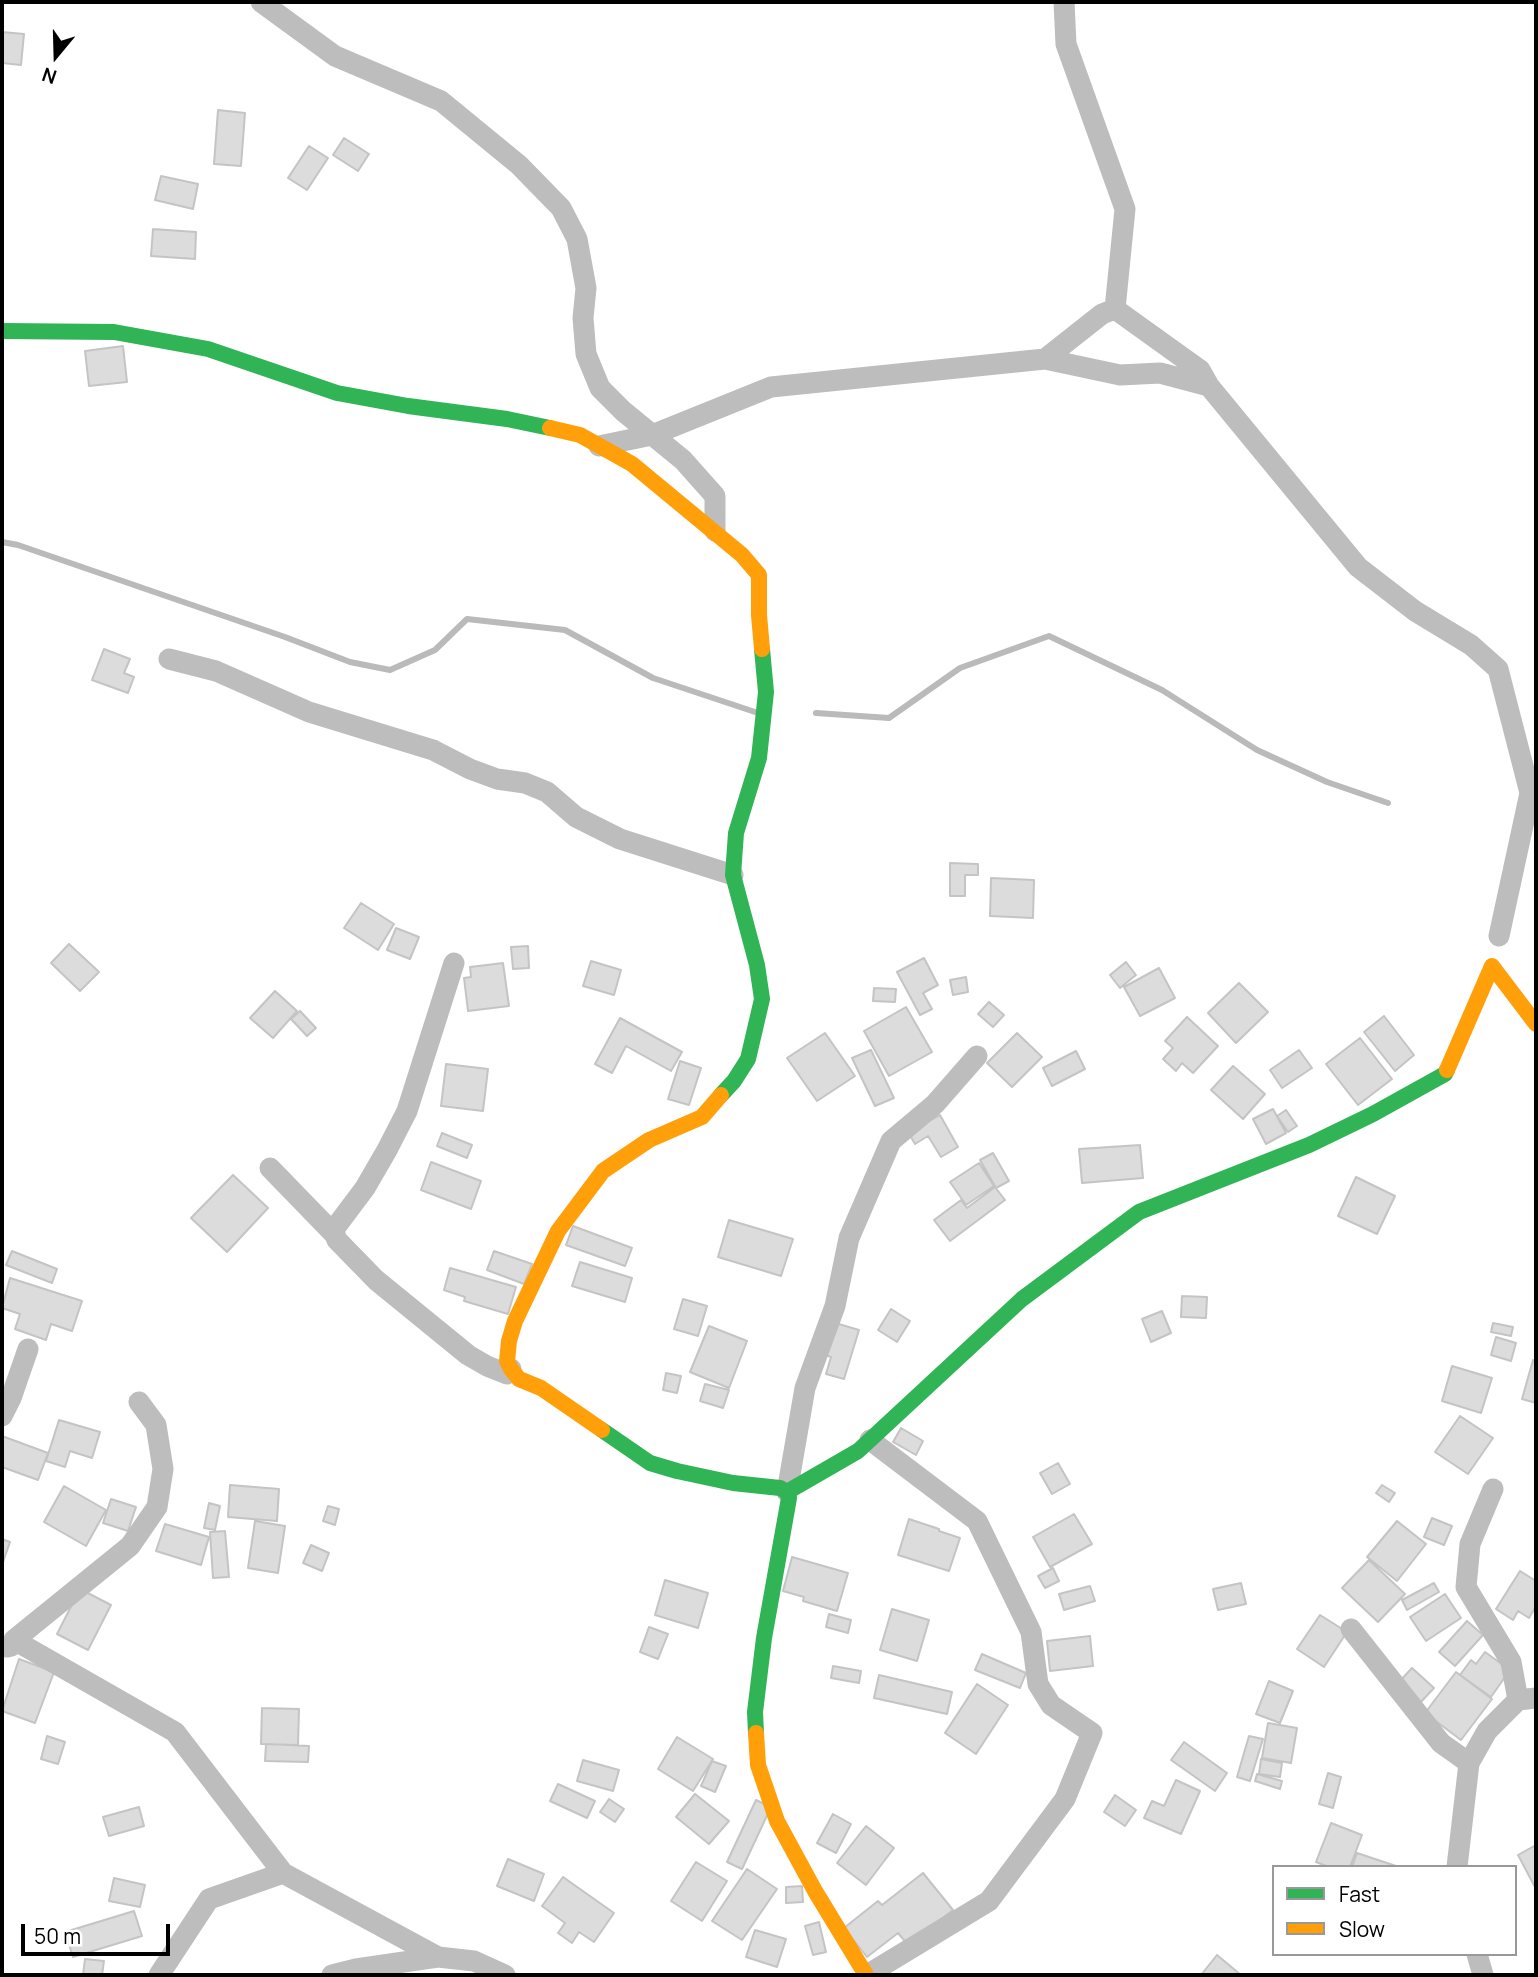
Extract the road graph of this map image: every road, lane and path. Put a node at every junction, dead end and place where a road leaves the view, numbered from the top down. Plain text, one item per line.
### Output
1 (261, 2) edge
2 (1064, 2) edge
3 (1115, 309) junction
4 (2, 331) edge
5 (1045, 359) junction
6 (1209, 386) junction
7 (652, 435) junction
8 (599, 446) junction
9 (715, 531) junction
10 (169, 659) dead end
11 (733, 875) junction
12 (1499, 936) dead end
13 (454, 963) dead end
14 (1536, 1024) edge
15 (977, 1056) dead end
16 (270, 1168) dead end
17 (335, 1235) junction
18 (28, 1349) dead end
19 (511, 1369) junction
20 (139, 1402) dead end
21 (2, 1416) edge
22 (870, 1440) junction
23 (1493, 1489) dead end
24 (787, 1492) junction
25 (1351, 1629) dead end
26 (8, 1644) edge
27 (1527, 1699) edge
28 (1469, 1763) junction
29 (1457, 1865) edge
30 (283, 1873) junction
31 (1478, 1956) edge
32 (438, 1957) junction
33 (159, 1975) edge
34 (332, 1975) edge
35 (505, 1975) edge
36 (867, 1975) edge
37 (1483, 1975) edge

1 - 7 street
2 - 3 street
3 - 5 street
3 - 6 street
4 - 8 street
5 - 6 street
5 - 7 street
6 - 12 street
7 - 8 street
7 - 9 street
8 - 9 street
9 - 11 street
10 - 11 street
11 - 19 street
13 - 17 street
14 - 22 street
15 - 24 street
16 - 17 street
17 - 19 street
18 - 21 street
19 - 24 street
20 - 26 street
22 - 24 street
22 - 36 street
23 - 27 street
24 - 36 street
25 - 28 street
26 - 30 street
27 - 28 street
28 - 29 street
30 - 32 street
30 - 33 street
31 - 37 street
32 - 34 street
32 - 35 street

